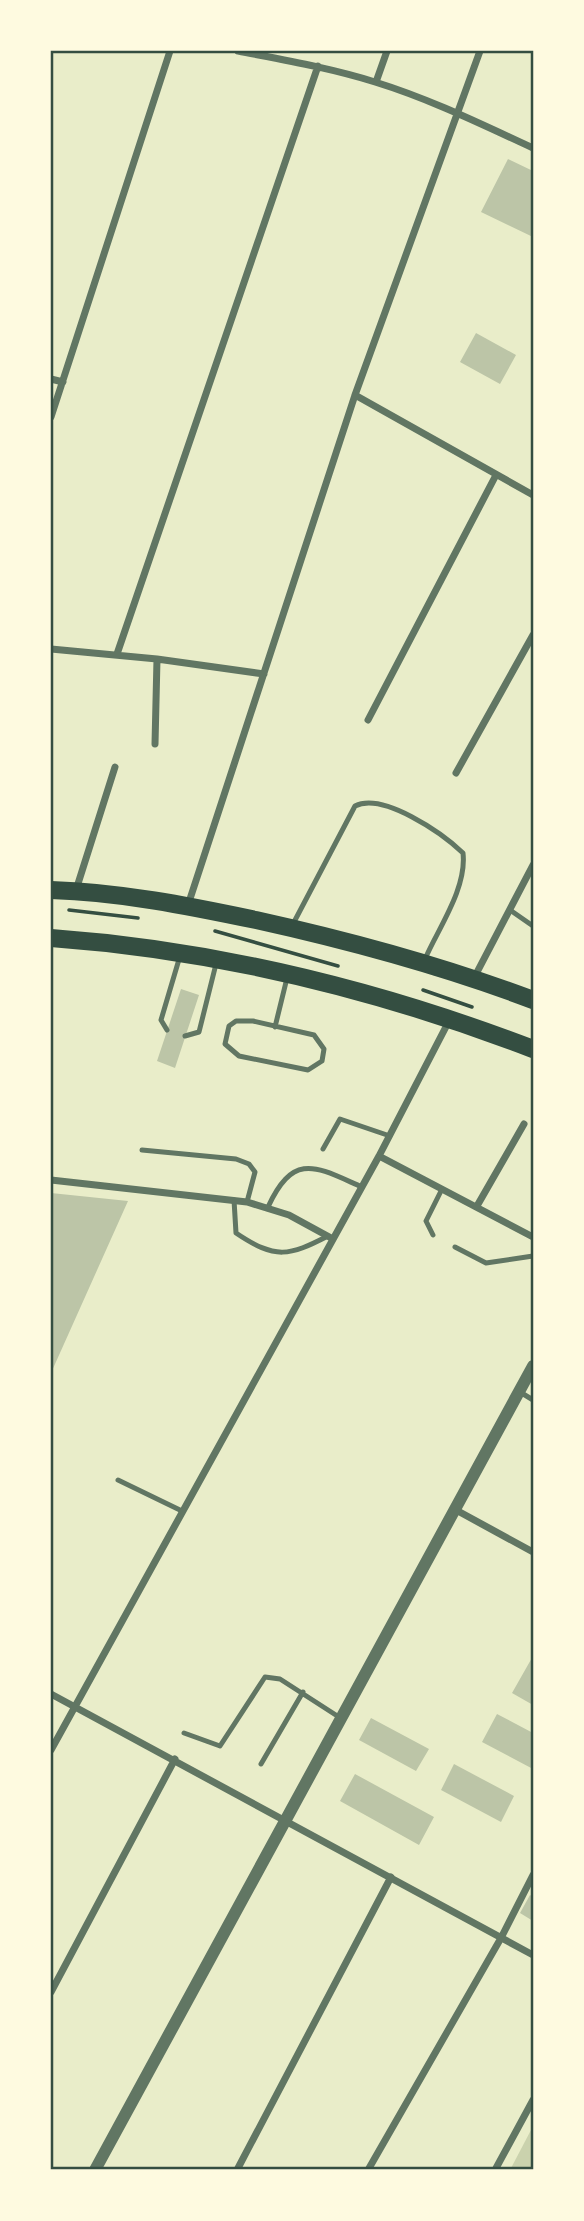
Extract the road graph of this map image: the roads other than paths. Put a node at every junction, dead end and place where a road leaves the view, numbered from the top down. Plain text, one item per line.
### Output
1 (170, 51) edge
2 (238, 51) edge
3 (387, 51) edge
4 (480, 51) edge
5 (276, 54) edge
6 (318, 66) junction
7 (376, 82) junction
8 (456, 111) junction
9 (533, 148) edge
10 (51, 379) edge
11 (63, 382) junction
12 (355, 395) junction
13 (51, 417) edge
14 (496, 475) junction
15 (533, 495) edge
16 (533, 635) edge
17 (51, 649) edge
18 (117, 654) junction
19 (158, 659) junction
20 (264, 674) junction
21 (368, 720) dead end
22 (155, 744) dead end
23 (115, 767) dead end
24 (456, 773) dead end
25 (533, 865) edge
26 (51, 890) edge
27 (76, 891) junction
28 (188, 905) junction
29 (510, 910) junction
30 (533, 926) edge
31 (291, 928) junction
32 (51, 939) edge
33 (181, 953) junction
34 (218, 959) junction
35 (423, 962) junction
36 (288, 975) junction
37 (474, 978) junction
38 (533, 1000) edge
39 (450, 1018) junction
40 (275, 1027) junction
41 (167, 1030) dead end
42 (186, 1037) dead end
43 (533, 1049) edge
44 (524, 1124) dead end
45 (390, 1136) junction
46 (323, 1149) dead end
47 (142, 1150) dead end
48 (379, 1156) junction
49 (51, 1180) edge
50 (362, 1187) junction
51 (442, 1189) junction
52 (234, 1200) junction
53 (247, 1202) junction
54 (477, 1206) junction
55 (268, 1207) junction
56 (433, 1235) dead end
57 (533, 1237) edge
58 (331, 1238) junction
59 (455, 1247) dead end
60 (533, 1256) edge
61 (533, 1366) edge
62 (520, 1392) junction
63 (533, 1400) edge
64 (118, 1480) dead end
65 (456, 1510) junction
66 (182, 1511) junction
67 (533, 1552) edge
68 (303, 1692) junction
69 (51, 1694) edge
70 (74, 1706) junction
71 (342, 1718) junction
72 (184, 1733) dead end
73 (51, 1750) edge
74 (175, 1759) junction
75 (261, 1764) dead end
76 (285, 1820) junction
77 (533, 1875) edge
78 (391, 1877) junction
79 (501, 1938) junction
80 (533, 1955) edge
81 (51, 1992) edge
82 (533, 2100) edge
83 (95, 2170) edge
84 (237, 2170) edge
85 (368, 2170) edge
86 (495, 2170) edge

1 - 11 street
2 - 5 street
3 - 7 street
4 - 8 street
5 - 6 street
6 - 7 street
6 - 18 street
7 - 8 street
8 - 9 street
8 - 12 street
10 - 11 street
11 - 13 street
12 - 14 street
12 - 20 street
14 - 15 street
14 - 21 street
16 - 24 street
17 - 18 street
18 - 19 street
19 - 20 street
19 - 22 street
20 - 28 street
23 - 27 street
25 - 29 street
26 - 27 main road
27 - 28 main road
28 - 31 main road
29 - 30 lane
29 - 37 street
31 - 35 main road
31 - 35 lane
32 - 33 main road
33 - 34 main road
33 - 41 lane
34 - 36 main road
34 - 42 lane
35 - 37 main road
36 - 39 main road
36 - 40 lane
37 - 38 main road
39 - 43 main road
39 - 45 street
40 - 40 lane
44 - 54 street
45 - 46 lane
45 - 48 street
47 - 53 lane
48 - 50 street
48 - 51 street
49 - 52 street
50 - 55 lane
50 - 58 street
51 - 54 street
51 - 56 lane
52 - 53 street
52 - 58 lane
53 - 55 street
54 - 57 street
55 - 58 street
58 - 66 street
59 - 60 lane
61 - 62 street
62 - 63 lane
62 - 65 street
64 - 66 lane
65 - 67 street
65 - 71 street
66 - 70 street
68 - 71 lane
68 - 72 lane
68 - 75 lane
69 - 70 street
70 - 73 street
70 - 74 street
71 - 76 street
74 - 76 street
74 - 81 street
76 - 78 street
76 - 83 street
77 - 79 street
78 - 79 street
78 - 84 street
79 - 80 street
79 - 85 street
82 - 86 street

